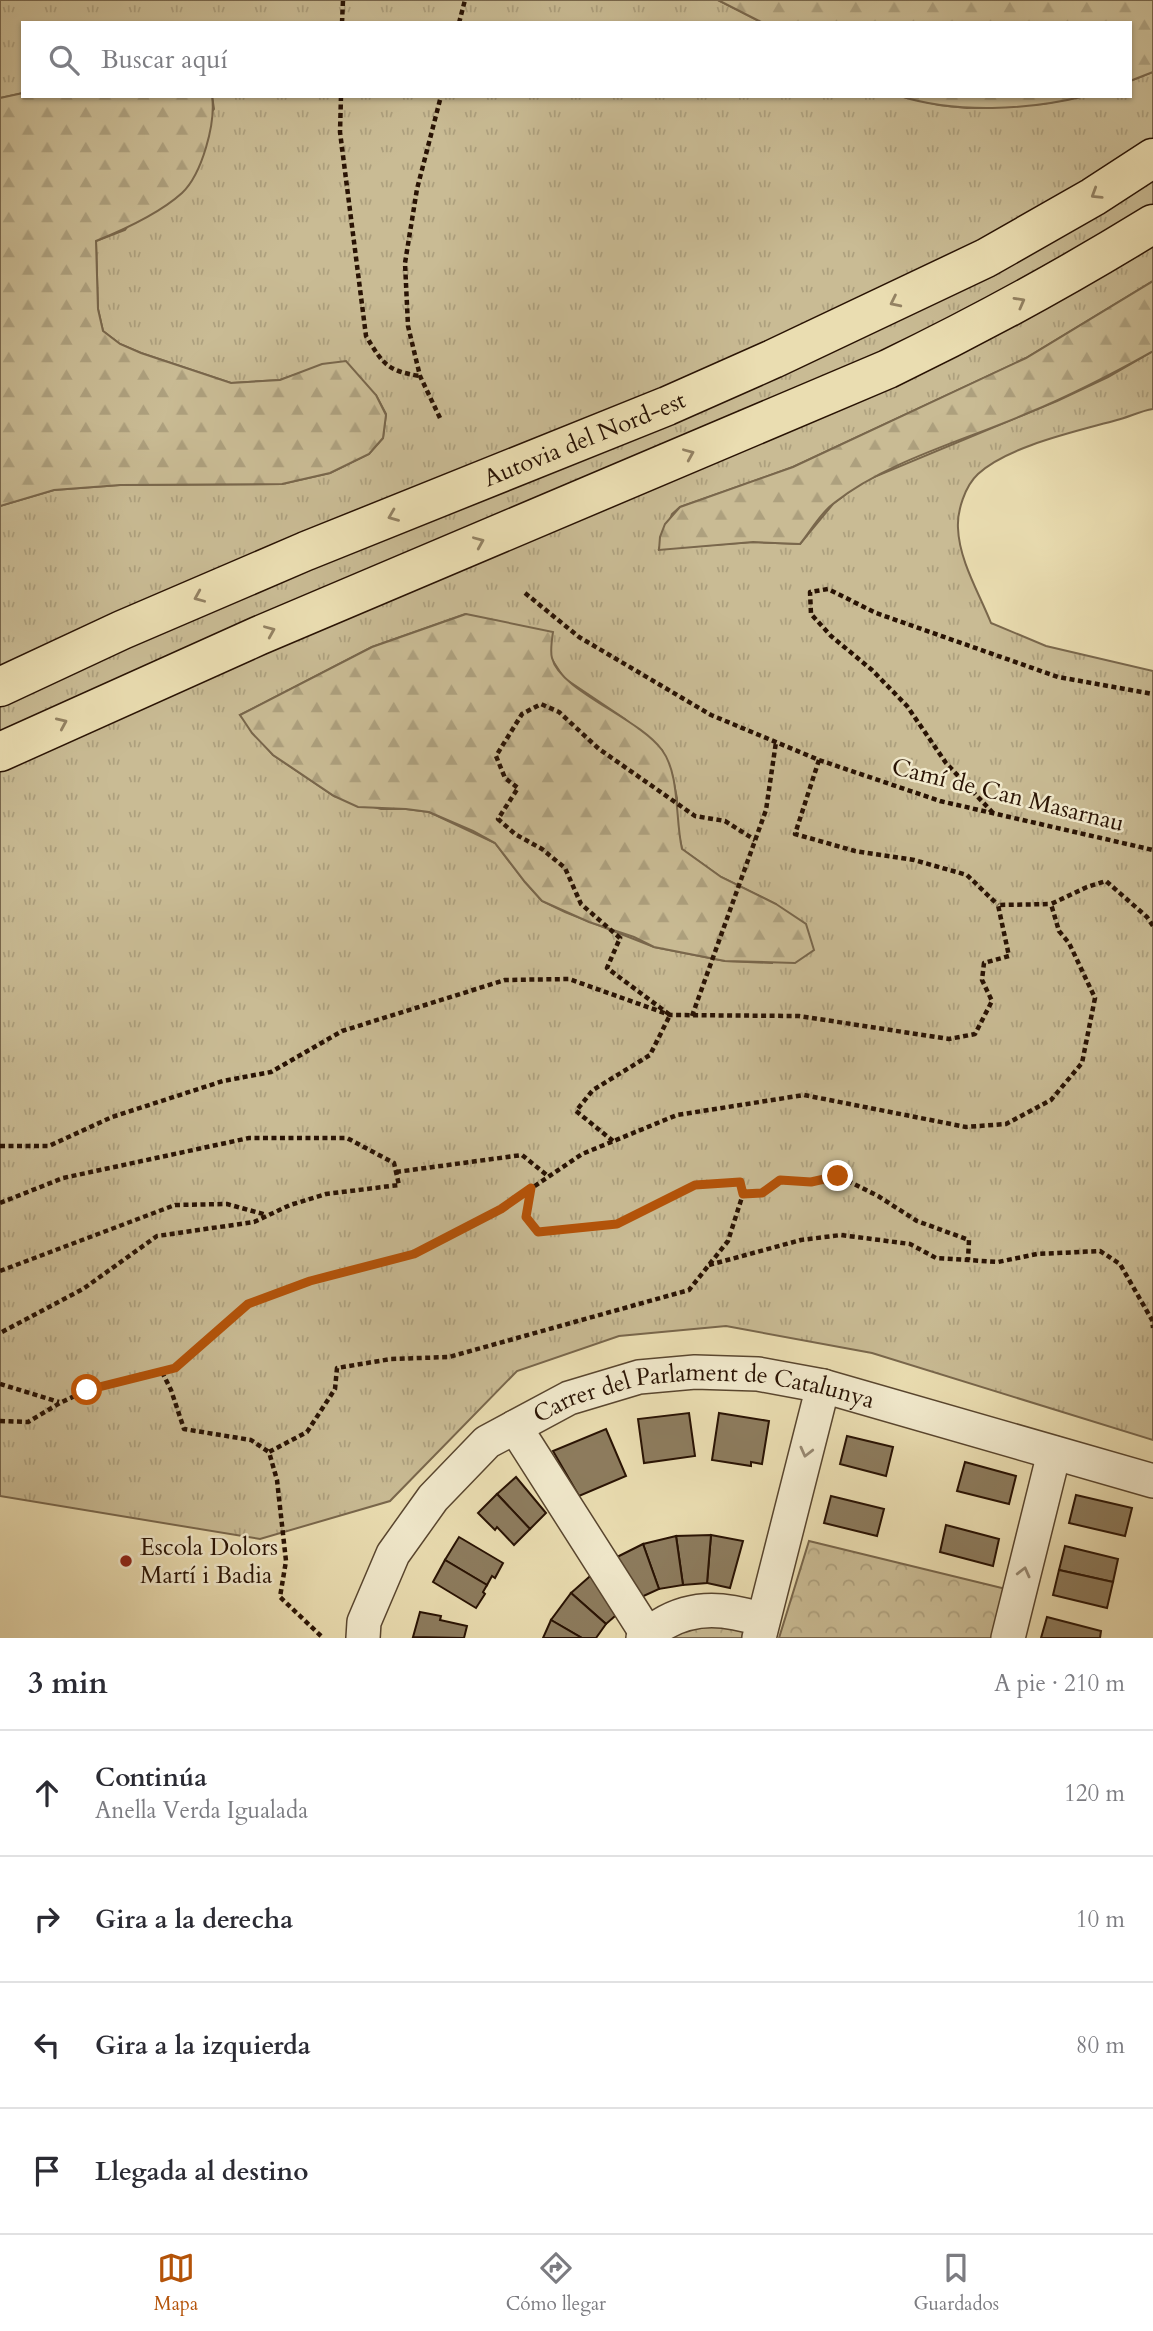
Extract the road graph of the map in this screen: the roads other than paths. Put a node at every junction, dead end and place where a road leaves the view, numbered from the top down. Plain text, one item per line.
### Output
1 (1153, 158) edge
2 (1153, 224) edge
3 (0, 687) edge
4 (0, 752) edge
5 (823, 1386) junction
6 (515, 1427) junction
7 (1054, 1453) junction
8 (1153, 1481) edge
9 (761, 1629) edge
10 (645, 1636) edge
11 (363, 1638) edge
12 (1008, 1638) edge

1 -> 3 highway, Autovia del Nord-est
4 -> 2 highway
5 - 6 street, Carrer del Parlament de Catalunya
5 - 7 street, Carrer del Parlament de Catalunya
5 -> 9 street
6 - 10 street
6 - 11 street, Carrer del Parlament de Catalunya
7 - 8 street, Carrer del Parlament de Catalunya
12 -> 7 street
9 - 10 street

